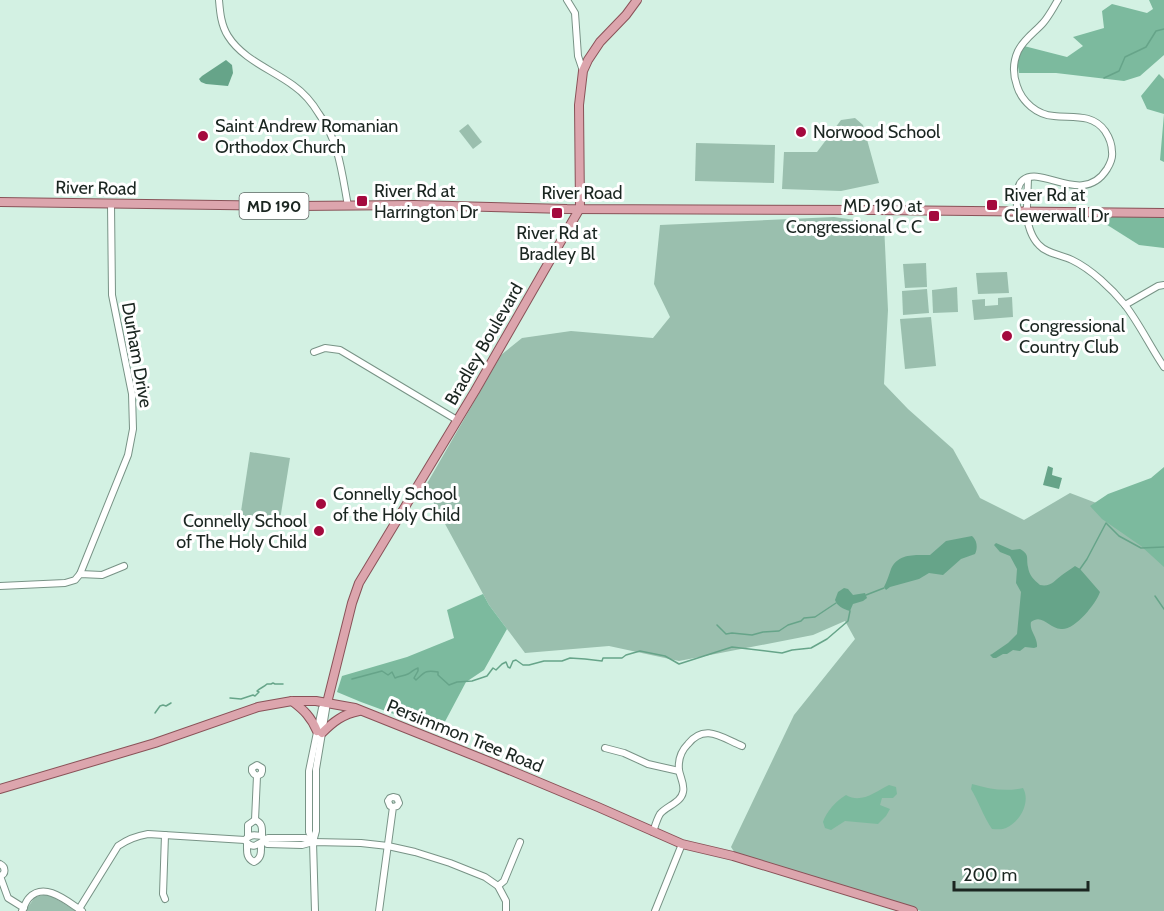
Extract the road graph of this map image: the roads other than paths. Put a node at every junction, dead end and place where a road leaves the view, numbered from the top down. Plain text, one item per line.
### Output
1 (219, 0) edge
2 (567, 0) edge
3 (637, 0) edge
4 (1058, 0) edge
5 (583, 71) junction
6 (0, 202) edge
7 (111, 204) junction
8 (348, 206) junction
9 (580, 208) junction
10 (1021, 211) junction
11 (1164, 213) edge
12 (1164, 285) edge
13 (1125, 305) junction
14 (314, 352) dead end
15 (1164, 368) edge
16 (457, 420) junction
17 (124, 566) dead end
18 (80, 574) junction
19 (0, 586) edge
20 (292, 701) junction
21 (327, 703) junction
22 (361, 711) junction
23 (319, 732) junction
24 (742, 746) dead end
25 (605, 748) dead end
26 (679, 771) junction
27 (257, 776) dead end
28 (0, 789) edge
29 (393, 807) dead end
30 (255, 820) junction
31 (653, 831) junction
32 (165, 835) junction
33 (247, 840) junction
34 (262, 840) junction
35 (313, 842) junction
36 (519, 842) dead end
37 (682, 844) junction
38 (388, 846) junction
39 (0, 864) edge
40 (0, 876) edge
41 (498, 886) junction
42 (165, 899) dead end
43 (23, 909) edge
44 (81, 910) edge
45 (315, 911) edge
46 (379, 911) edge
47 (506, 911) edge
48 (655, 911) edge
49 (913, 911) edge

1 - 8 street
2 - 5 street
3 - 5 main road, Bradley Boulevard
4 - 10 street
5 - 9 main road, Bradley Boulevard
6 - 7 main road, River Road / MD 190
7 - 8 main road, River Road / MD 190
7 - 18 street, Durham Drive
8 - 9 main road, River Road / MD 190
9 - 10 main road, River Road / MD 190
9 - 16 main road, Bradley Boulevard
10 - 11 main road, River Road / MD 190
10 - 13 street
12 - 13 street
13 - 15 street
14 - 16 street
16 - 21 main road, Bradley Boulevard
17 - 18 street
18 - 19 street
20 - 21 main road, Persimmon Tree Road
20 - 23 main road
20 - 28 main road, Persimmon Tree Road
21 - 22 main road, Persimmon Tree Road
21 - 23 street
22 - 23 main road
22 - 31 main road, Persimmon Tree Road
23 - 35 street
24 - 26 street
25 - 26 street
26 - 31 street
27 - 30 street
29 - 38 street
30 - 33 street
30 - 34 street
31 - 37 main road, Persimmon Tree Road
32 - 33 street
32 - 42 street
32 - 44 street
33 - 34 street
33 - 34 street
33 - 34 street
34 - 35 street
35 - 38 street
35 - 45 street
36 - 41 street
37 - 48 street
37 - 49 main road, Persimmon Tree Road
38 - 41 street
38 - 46 street
39 - 40 street
40 - 43 street
41 - 47 street
43 - 44 street

